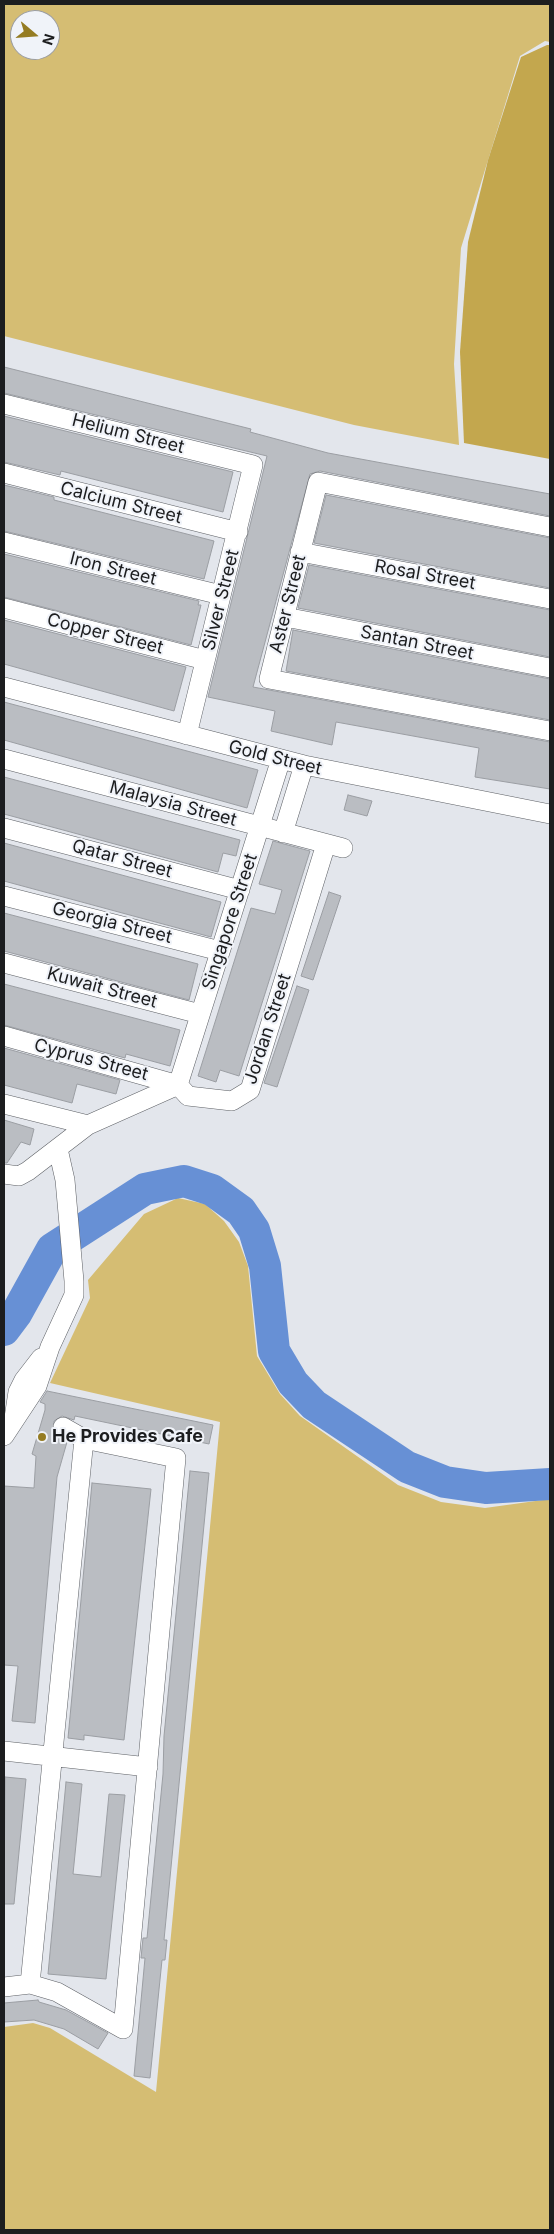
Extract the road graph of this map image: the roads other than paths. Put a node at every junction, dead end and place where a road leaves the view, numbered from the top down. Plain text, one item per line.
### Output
1 (4, 404) edge
2 (253, 465) joint
3 (4, 473) edge
4 (550, 527) edge
5 (238, 532) junction
6 (4, 542) edge
7 (300, 552) junction
8 (221, 595) junction
9 (550, 599) edge
10 (4, 608) edge
11 (285, 617) junction
12 (205, 660) junction
13 (550, 668) edge
14 (4, 687) edge
15 (550, 730) edge
16 (187, 735) junction
17 (4, 759) edge
18 (281, 759) junction
19 (304, 765) junction
20 (550, 814) edge
21 (260, 827) junction
22 (4, 828) edge
23 (284, 833) junction
24 (334, 846) joint
25 (240, 890) junction
26 (4, 896) edge
27 (220, 951) junction
28 (4, 963) edge
29 (200, 1014) junction
30 (4, 1036) edge
31 (178, 1084) junction
32 (4, 1104) edge
33 (88, 1125) junction
34 (58, 1149) junction
35 (4, 1174) edge
36 (63, 1426) dead end
37 (8, 1430) edge
38 (84, 1439) junction
39 (4, 1751) edge
40 (52, 1756) junction
41 (148, 1767) junction
42 (30, 1984) junction
43 (4, 1987) edge

1 - 2 street, Helium Street
2 - 5 street, Silver Street
3 - 5 street, Calcium Street
4 - 7 street, Aster Street
5 - 8 street, Silver Street
6 - 8 street, Iron Street
7 - 9 street, Rosal Street
7 - 11 street, Aster Street
8 - 12 street, Silver Street
10 - 12 street, Copper Street
11 - 13 street, Santan Street
11 - 15 street, Aster Street
12 - 16 street, Silver Street
14 - 16 street, Gold Street
16 - 18 street, Gold Street
17 - 21 street, Malaysia Street
18 - 19 street, Gold Street
18 - 21 street, Singapore Street
19 - 20 street, Gold Street
19 - 23 street
21 - 23 street, Malaysia Street
21 - 25 street, Singapore Street
22 - 25 street, Qatar Street
23 - 24 street, Malaysia Street
24 - 31 street, Jordan Street
25 - 27 street, Singapore Street
26 - 27 street, Georgia Street
27 - 29 street, Singapore Street
28 - 29 street, Kuwait Street
29 - 31 street, Singapore Street
30 - 31 street, Cyprus Street
31 - 33 street
32 - 33 street
33 - 34 street
34 - 35 street
34 - 37 street
36 - 38 street
38 - 40 street
38 - 41 street
39 - 40 street
40 - 41 street
40 - 42 street
41 - 42 street
42 - 43 street

